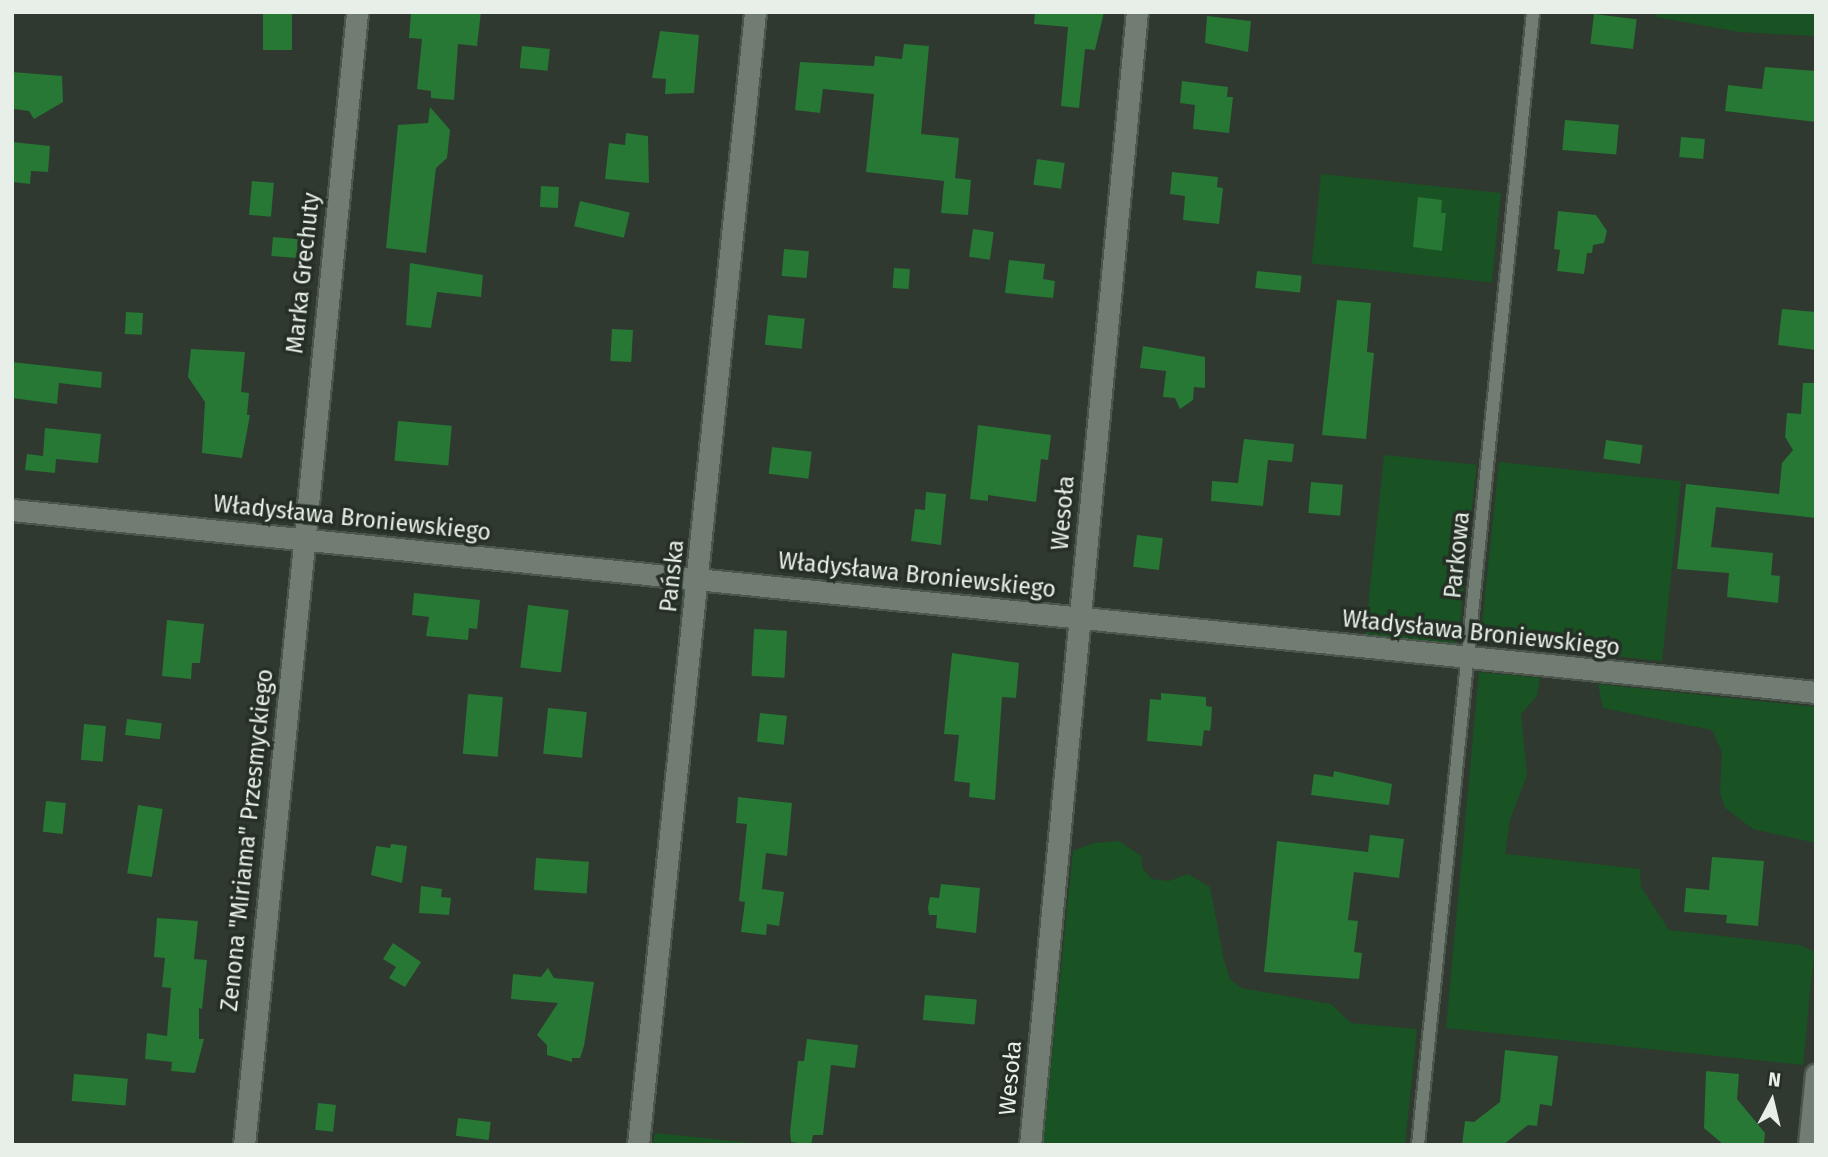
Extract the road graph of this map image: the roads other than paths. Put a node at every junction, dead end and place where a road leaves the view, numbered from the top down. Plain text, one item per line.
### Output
1 (357, 12) edge
2 (755, 12) edge
3 (1138, 12) edge
4 (1533, 12) edge
5 (12, 510) edge
6 (302, 540) junction
7 (698, 579) junction
8 (1080, 618) junction
9 (1468, 658) junction
10 (1816, 692) edge
11 (1816, 1074) edge
12 (244, 1145) edge
13 (638, 1145) edge
14 (1030, 1145) edge
15 (1418, 1145) edge
16 (1809, 1145) edge

1 - 6 street, Marka Grechuty
2 - 7 street, Pańska
3 - 8 street, Wesoła
4 - 9 lane, Parkowa
5 - 6 street, Władysława Broniewskiego
6 - 7 street, Władysława Broniewskiego
6 - 12 street, Zenona "Miriama" Przesmyckiego
7 - 8 street, Władysława Broniewskiego
7 - 13 street, Pańska
8 - 9 street, Władysława Broniewskiego
8 - 14 street, Wesoła
9 - 10 street, Władysława Broniewskiego
9 - 15 lane, Parkowa
11 - 16 street

